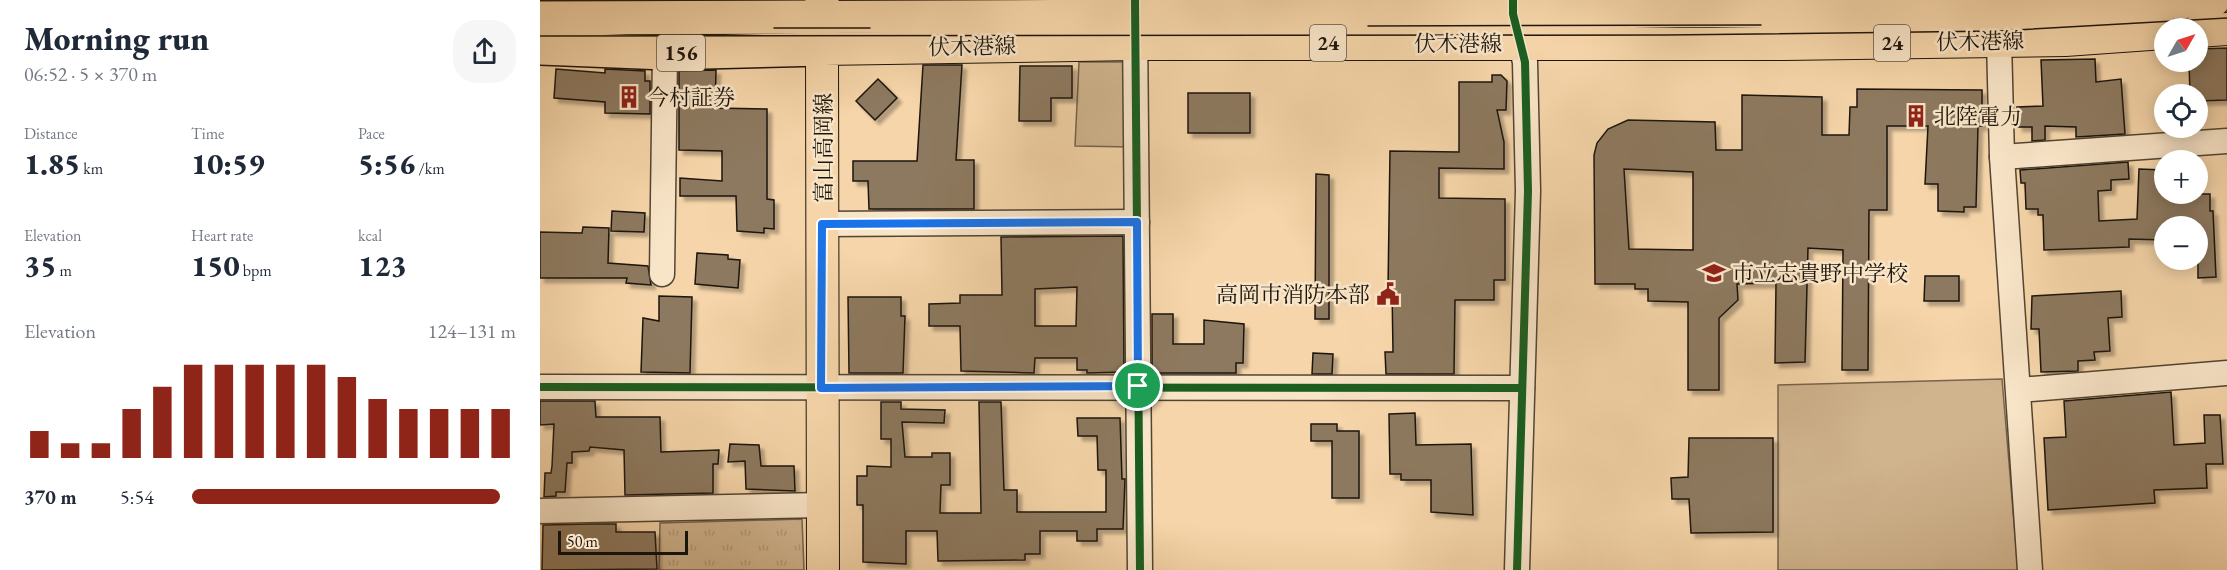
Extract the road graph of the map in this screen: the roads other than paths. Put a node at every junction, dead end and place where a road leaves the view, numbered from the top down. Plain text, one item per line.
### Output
1 (2214, 0) edge
2 (1785, 7) edge
3 (822, 8) edge
4 (540, 18) edge
5 (1515, 19) edge
6 (1998, 19) edge
7 (1136, 20) edge
8 (2227, 30) edge
9 (2208, 31) edge
10 (2154, 32) edge
11 (1784, 44) junction
12 (540, 48) edge
13 (822, 49) junction
14 (664, 53) junction
15 (2227, 141) edge
16 (2002, 157) junction
17 (1137, 222) junction
18 (822, 224) junction
19 (662, 274) dead end
20 (2227, 373) edge
21 (1138, 386) junction
22 (540, 387) edge
23 (821, 388) junction
24 (1522, 388) junction
25 (2019, 390) junction
26 (822, 505) junction
27 (540, 511) edge
28 (823, 570) edge
29 (1140, 570) edge
30 (1517, 570) edge
31 (2030, 570) edge

1 - 6 main road, 伏木港線 / 24
2 - 5 main road, 伏木港線 / 24
2 - 6 main road, 伏木港線 / 24
2 - 11 street
3 - 4 highway, 156
3 - 7 main road, 伏木港線 / 24
3 - 13 highway
5 - 7 main road, 伏木港線 / 24
5 - 11 main road, 伏木港線 / 24
5 - 24 street
6 - 10 main road, 伏木港線 / 24
6 - 11 main road, 伏木港線 / 24
6 - 16 street
7 - 13 main road, 伏木港線 / 24
7 - 17 street
8 - 9 main road
12 - 14 highway, 156
13 - 14 highway, 156
13 - 18 main road, 富山高岡線
14 - 19 street
15 - 16 street
16 - 25 street
17 - 18 street
17 - 21 street
18 - 23 main road, 富山高岡線
20 - 25 street
21 - 23 street
21 - 24 street
21 - 29 street
22 - 23 street
23 - 26 main road, 富山高岡線
24 - 30 street
25 - 31 street
26 - 27 street
26 - 28 main road, 富山高岡線

